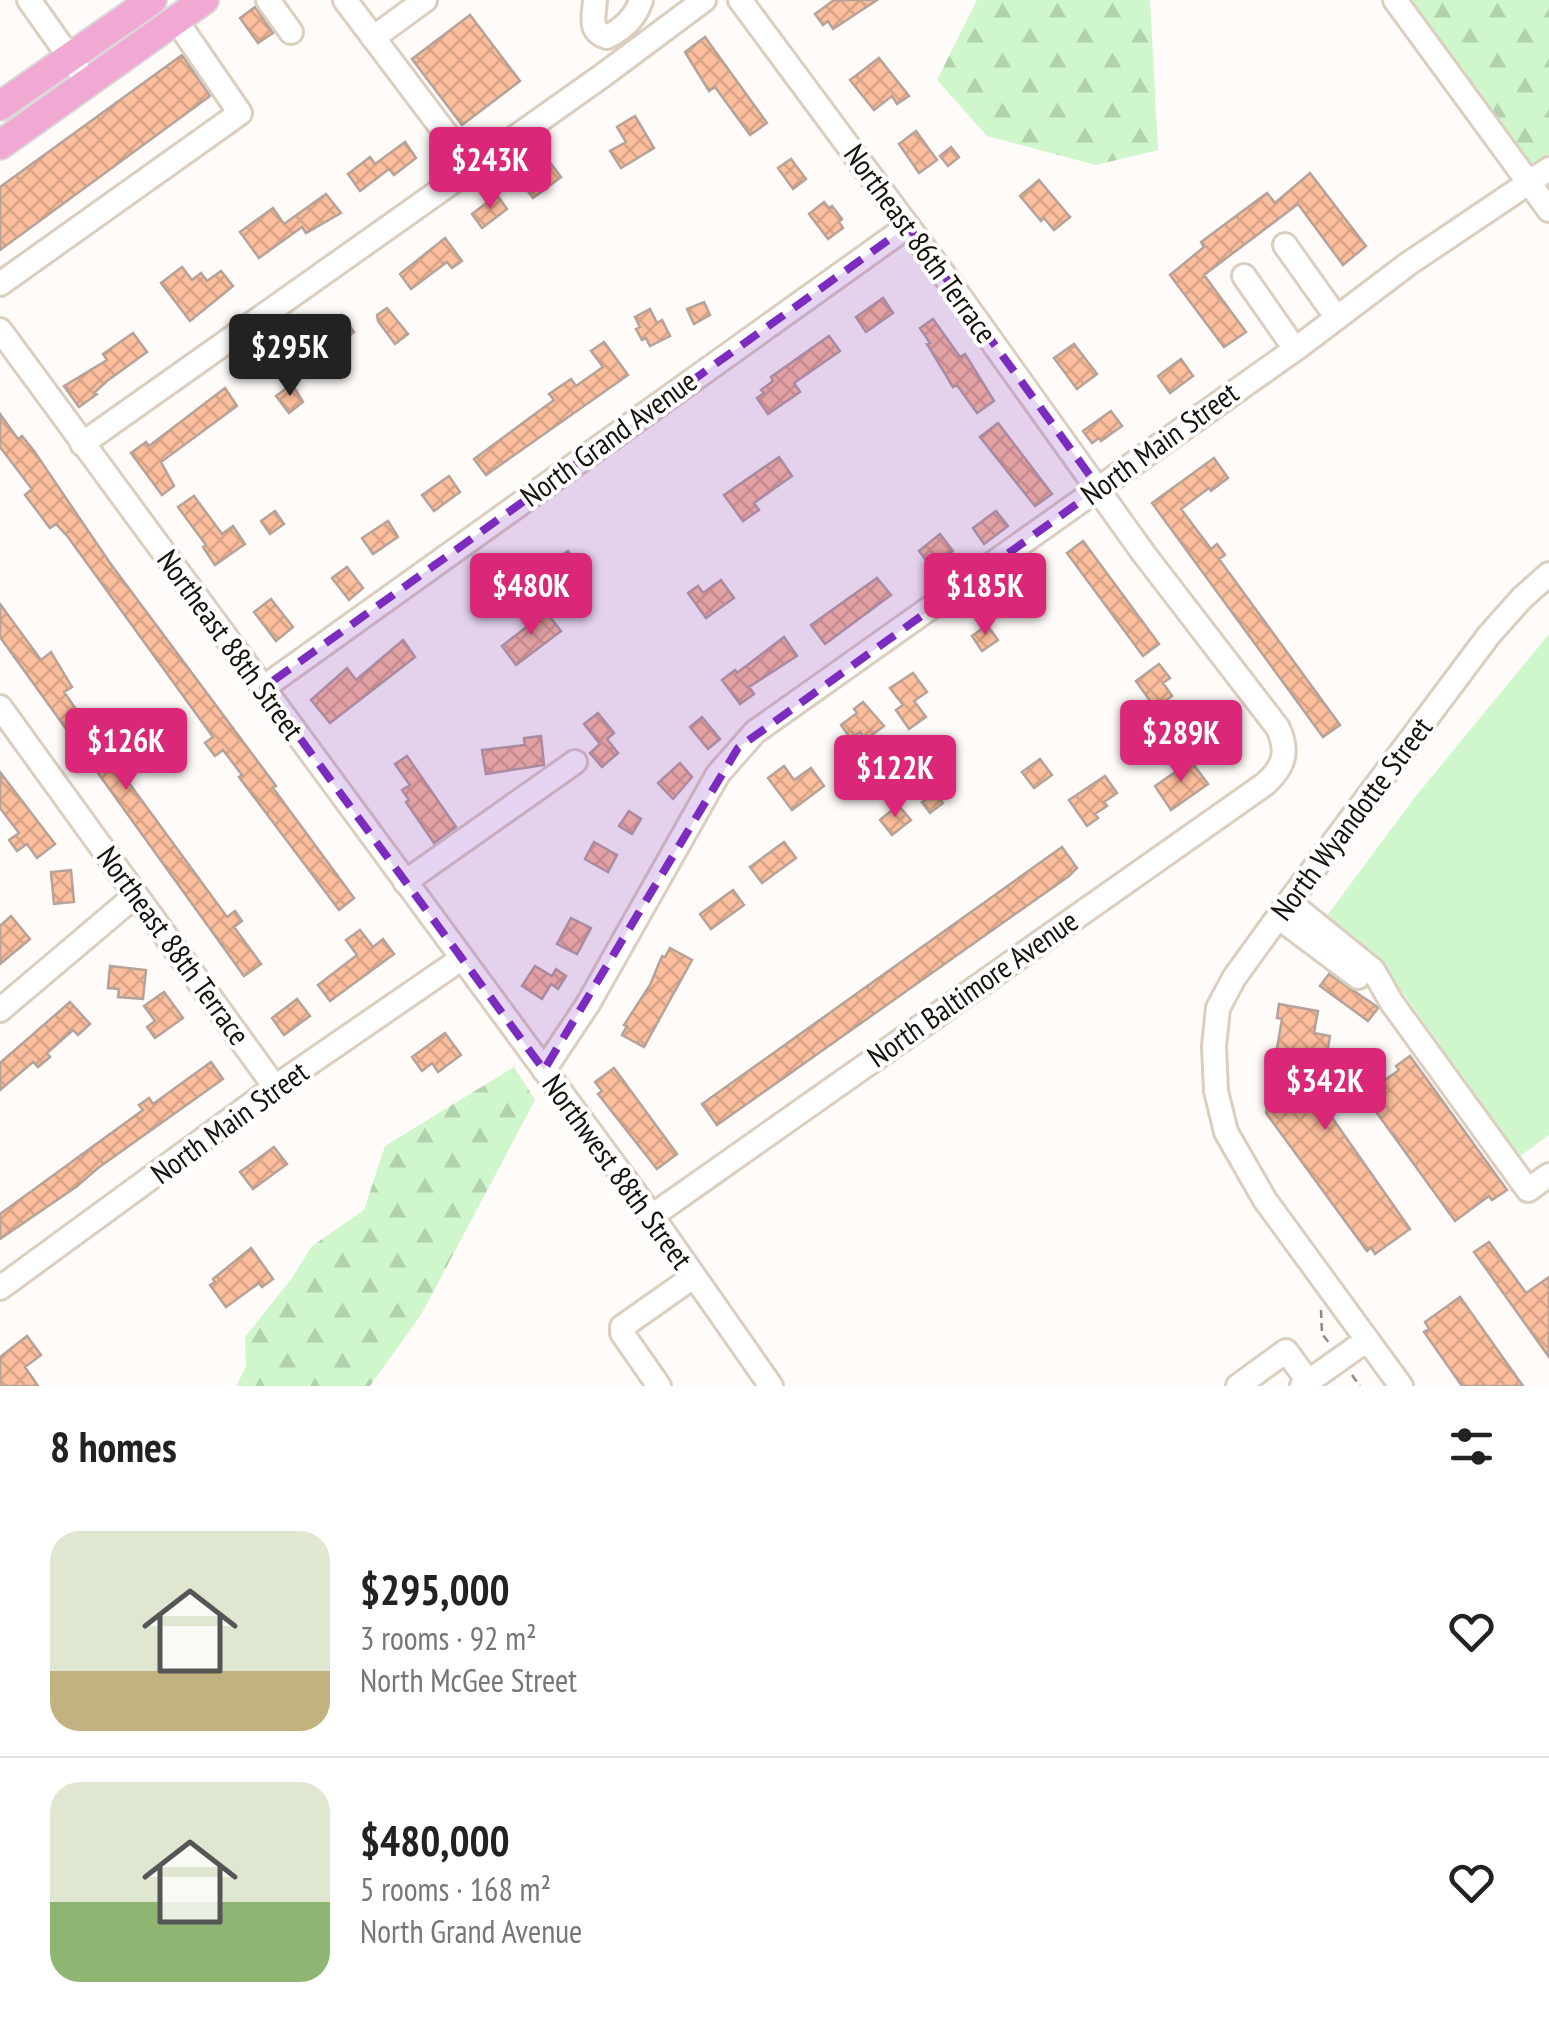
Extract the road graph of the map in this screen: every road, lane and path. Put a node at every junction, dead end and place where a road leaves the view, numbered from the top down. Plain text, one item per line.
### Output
1 (29, 0) edge
2 (152, 0) edge
3 (204, 0) edge
4 (268, 0) edge
5 (345, 0) edge
6 (596, 0) edge
7 (641, 0) edge
8 (704, 0) edge
9 (740, 0) edge
10 (1396, 0) edge
11 (410, 4) edge
12 (176, 20) junction
13 (291, 32) dead end
14 (373, 38) junction
15 (70, 56) junction
16 (88, 82) junction
17 (0, 106) edge
18 (0, 145) edge
19 (471, 167) junction
20 (1539, 176) edge
21 (1549, 210) edge
22 (908, 226) junction
23 (1285, 246) dead end
24 (1244, 276) dead end
25 (0, 284) edge
26 (1337, 318) junction
27 (0, 330) edge
28 (1296, 349) junction
29 (82, 444) junction
30 (1099, 488) junction
31 (1549, 574) edge
32 (262, 688) junction
33 (0, 707) edge
34 (1285, 755) joint
35 (575, 762) dead end
36 (404, 882) junction
37 (136, 894) junction
38 (1284, 909) junction
39 (461, 959) junction
40 (0, 1010) edge
41 (544, 1070) junction
42 (270, 1100) junction
43 (1549, 1175) edge
44 (652, 1216) junction
45 (693, 1277) junction
46 (0, 1288) edge
47 (1367, 1340) junction
48 (1305, 1384) edge
49 (660, 1386) edge
50 (770, 1386) edge
51 (1238, 1386) edge
52 (1352, 1386) edge
53 (1360, 1386) edge
54 (1401, 1386) edge

1 - 15 street
2 - 15 main road
3 - 12 main road
4 - 13 street
5 - 14 street
6 - 7 street
8 - 19 street
9 - 22 street, Northeast 86th Terrace
10 - 20 street
11 - 14 street
12 - 16 main road
12 - 25 street
14 - 19 street
15 - 16 street
15 - 17 main road
16 - 18 main road
19 - 29 street
20 - 21 street
20 - 26 street, North Main Street
22 - 30 street, Northeast 86th Terrace
22 - 32 street, North Grand Avenue
23 - 26 street
24 - 28 street
26 - 28 street, North Main Street
27 - 29 street, Northeast 88th Street
28 - 30 street, North Main Street
29 - 32 street, Northeast 88th Street
30 - 34 street, Northeast 86th Terrace
30 - 41 street, North Main Street
31 - 38 street, North Wyandotte Street
32 - 36 street, Northeast 88th Street
33 - 37 street, Northeast 88th Terrace
34 - 44 street, North Baltimore Avenue
35 - 36 street
36 - 39 street, Northeast 88th Street
37 - 40 street
37 - 42 street, Northeast 88th Terrace
38 - 43 street
38 - 47 street, North Wyandotte Street
39 - 41 street, Northwest 88th Street
39 - 42 street, North Main Street
41 - 44 street, Northwest 88th Street
42 - 46 street, North Main Street
44 - 45 street, Northwest 88th Street
45 - 49 street
45 - 50 street, Northwest 88th Street
47 - 48 street
47 - 54 street, North Wyandotte Street
48 - 51 street
52 - 53 path

